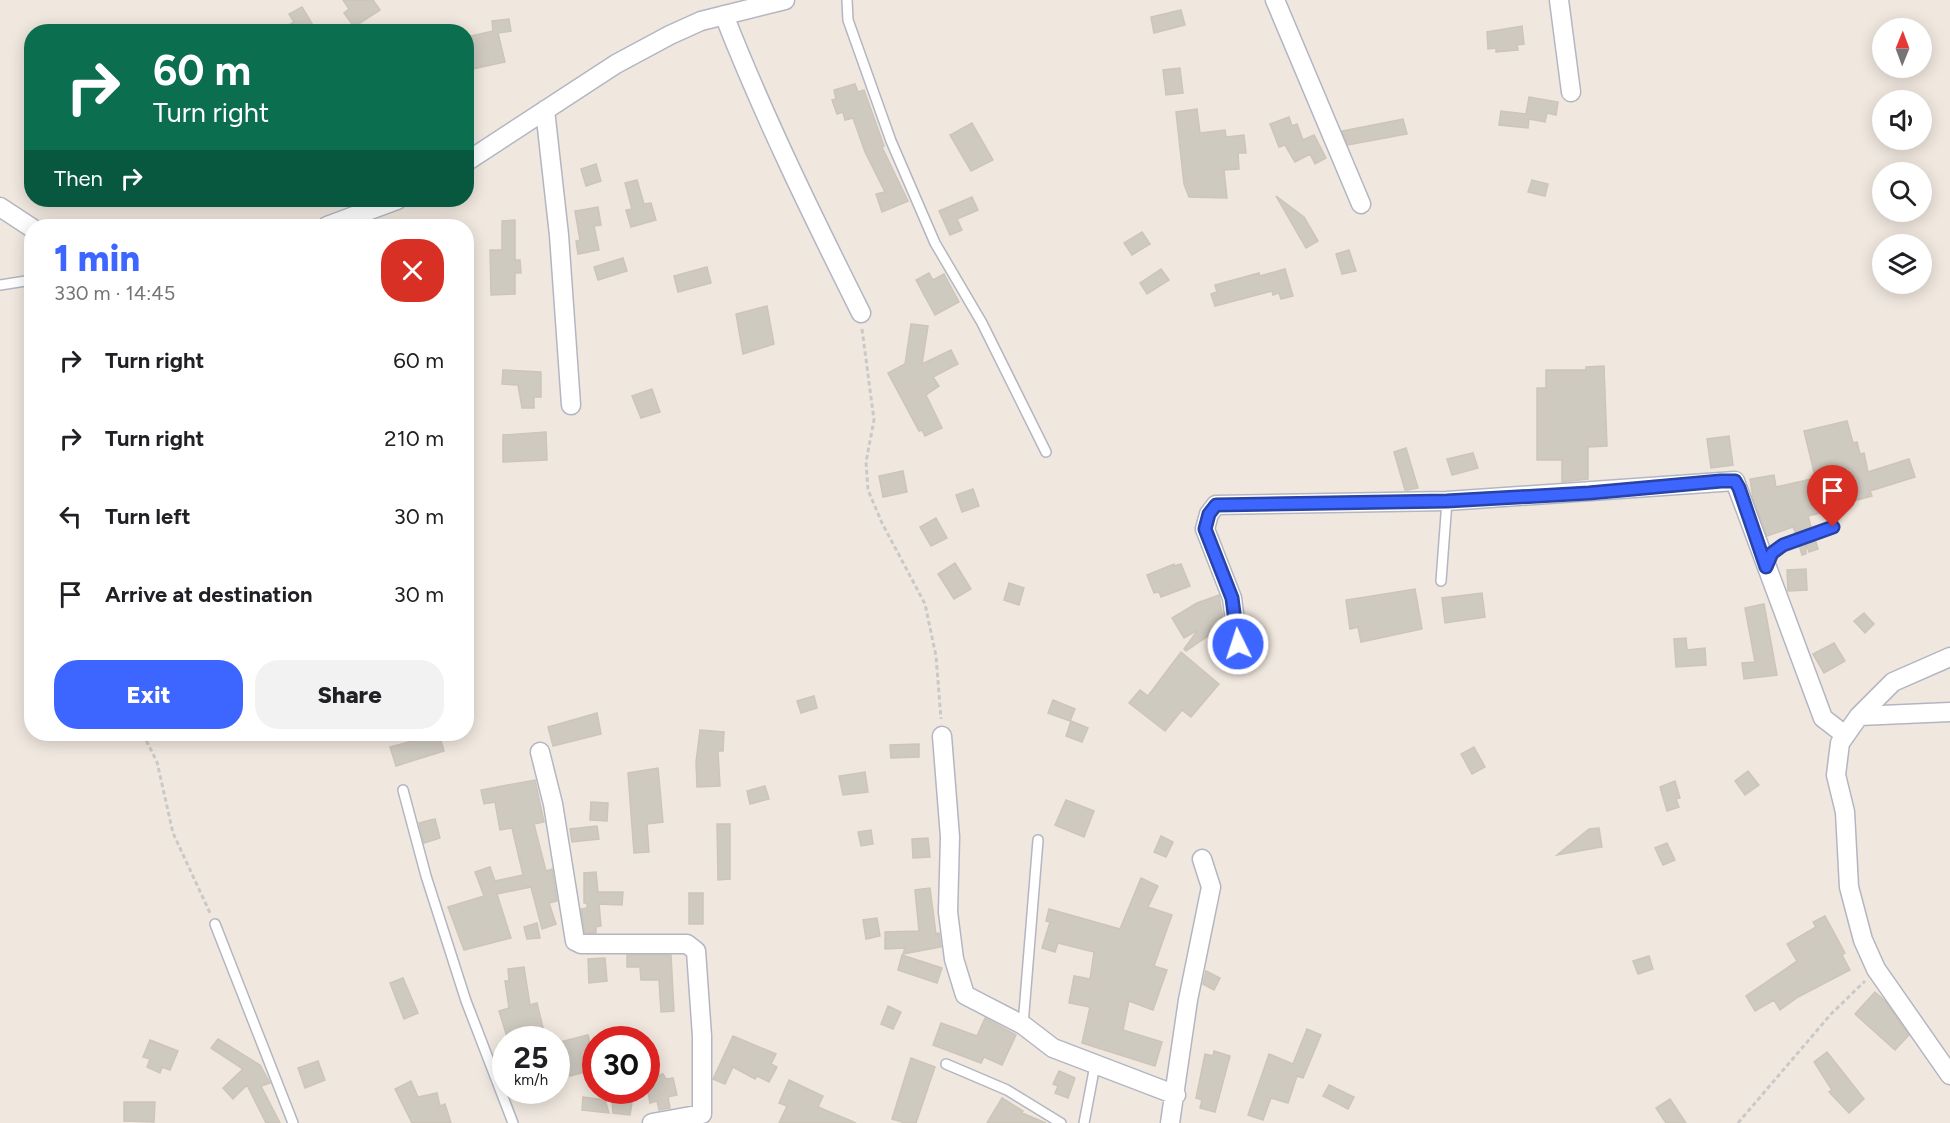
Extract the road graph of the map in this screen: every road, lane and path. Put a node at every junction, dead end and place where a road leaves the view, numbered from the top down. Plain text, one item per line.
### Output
1 (785, 0) edge
2 (847, 0) edge
3 (1275, 0) edge
4 (1559, 0) edge
5 (724, 15) junction
6 (1571, 92) dead end
7 (545, 110) junction
8 (474, 157) edge
9 (1360, 204) dead end
10 (0, 207) edge
11 (378, 207) edge
12 (346, 219) edge
13 (24, 223) edge
14 (24, 281) edge
15 (0, 285) edge
16 (861, 313) joint
17 (571, 405) dead end
18 (1046, 452) dead end
19 (1447, 501) junction
20 (1833, 527) dead end
21 (1766, 567) junction
22 (1441, 581) dead end
23 (1238, 644) dead end
24 (1950, 657) edge
25 (1950, 712) edge
26 (1858, 716) junction
27 (1845, 735) junction
28 (942, 736) joint
29 (146, 741) edge
30 (540, 752) dead end
31 (403, 790) dead end
32 (1038, 840) dead end
33 (1202, 859) dead end
34 (215, 924) joint
35 (1876, 969) junction
36 (1023, 1025) junction
37 (946, 1064) dead end
38 (1095, 1065) junction
39 (1950, 1075) edge
40 (1176, 1095) junction
41 (293, 1123) edge
42 (513, 1123) edge
43 (652, 1123) edge
44 (1061, 1123) edge
45 (1084, 1123) edge
46 (1170, 1123) edge
47 (1738, 1123) edge

1 - 5 street
2 - 18 lane
3 - 9 street
4 - 6 street
5 - 7 street
5 - 16 street
7 - 8 street
7 - 17 street
10 - 13 street
11 - 12 street
14 - 15 lane
16 - 28 path
19 - 21 street
19 - 22 lane
19 - 23 street
20 - 21 lane
21 - 27 street
24 - 26 street
25 - 26 street
26 - 27 street
27 - 35 street
28 - 36 street
29 - 34 path
30 - 43 street
31 - 42 lane
32 - 36 lane
33 - 40 street
34 - 41 lane
35 - 39 street
35 - 47 path
36 - 38 street
37 - 44 lane
38 - 40 street
38 - 45 lane
40 - 46 street

